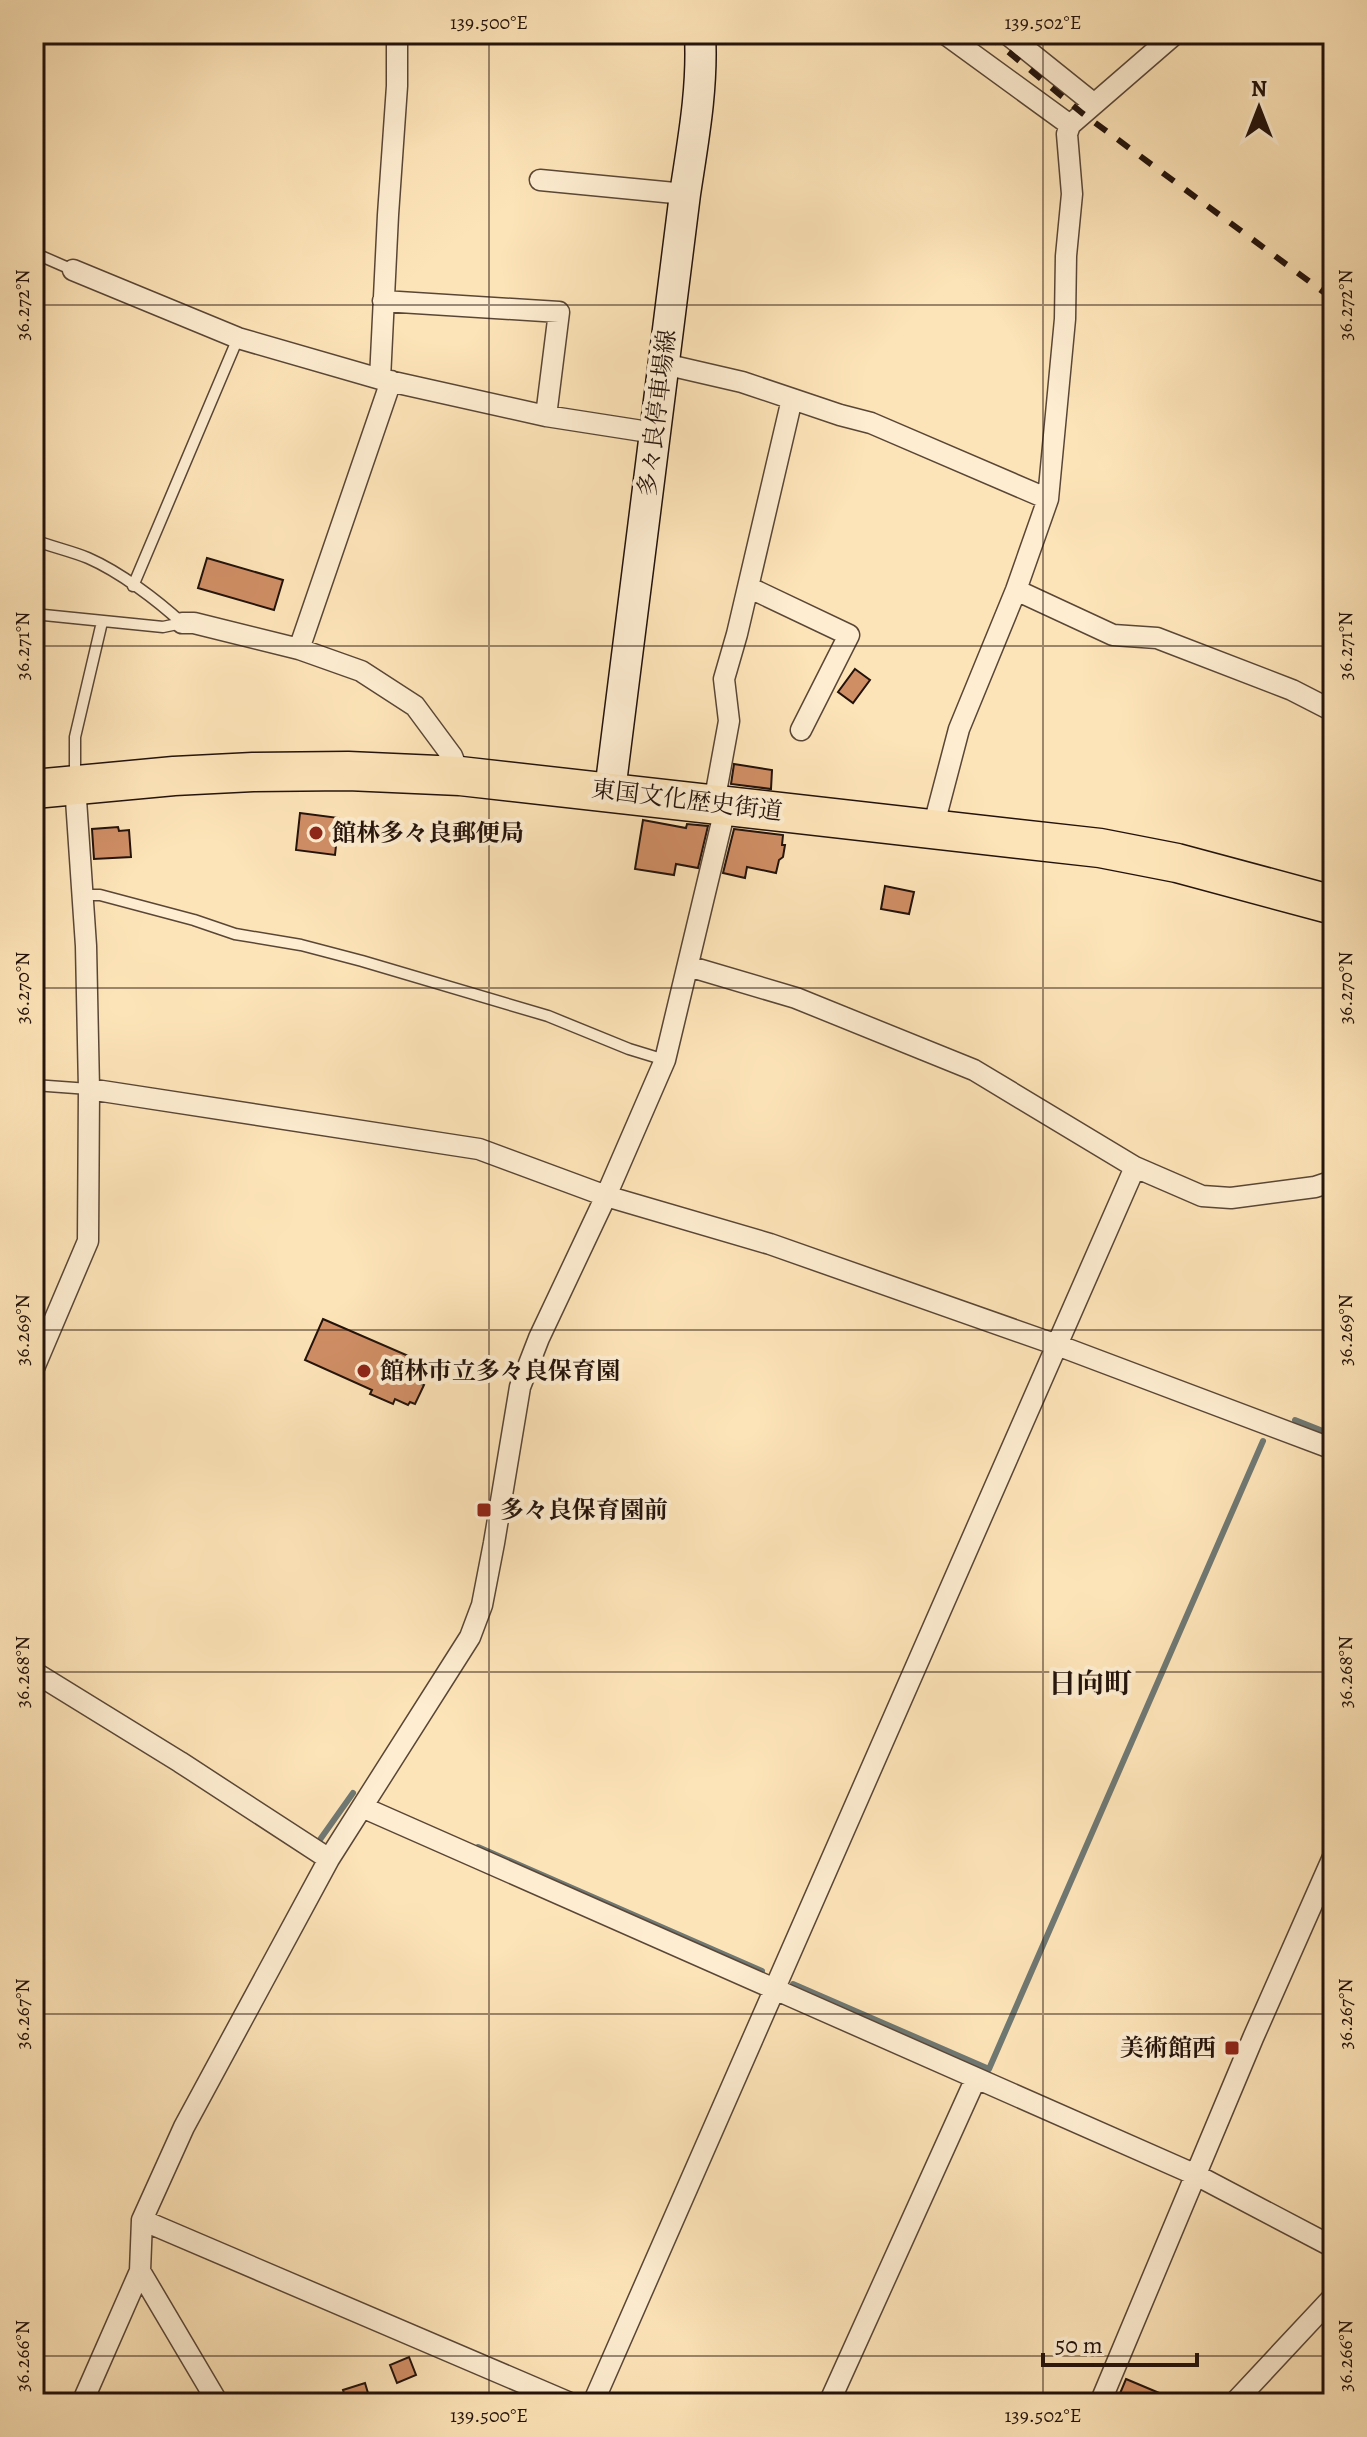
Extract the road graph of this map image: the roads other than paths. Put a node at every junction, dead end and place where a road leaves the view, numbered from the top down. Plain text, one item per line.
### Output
1 (397, 34) edge
2 (700, 34) edge
3 (945, 34) edge
4 (1007, 34) edge
5 (1175, 34) edge
6 (1093, 103) junction
7 (1070, 125) junction
8 (540, 180) dead end
9 (685, 194) junction
10 (34, 253) edge
11 (73, 270) joint
12 (383, 301) junction
13 (238, 338) junction
14 (664, 364) junction
15 (385, 380) junction
16 (792, 399) junction
17 (546, 416) junction
18 (655, 433) junction
19 (1048, 499) junction
20 (34, 540) edge
21 (133, 586) junction
22 (748, 587) junction
23 (1016, 590) junction
24 (34, 614) edge
25 (102, 622) junction
26 (182, 623) junction
27 (299, 649) junction
28 (1333, 711) edge
29 (801, 730) dead end
30 (460, 776) junction
31 (75, 785) junction
32 (34, 789) edge
33 (610, 791) junction
34 (720, 804) junction
35 (933, 828) junction
36 (83, 895) junction
37 (1333, 905) edge
38 (688, 966) junction
39 (665, 1060) junction
40 (34, 1085) edge
41 (89, 1089) junction
42 (1135, 1167) junction
43 (1333, 1181) edge
44 (606, 1196) junction
45 (1057, 1345) junction
46 (34, 1368) edge
47 (1333, 1449) edge
48 (34, 1672) edge
49 (362, 1807) junction
50 (1333, 1857) edge
51 (329, 1859) junction
52 (772, 1990) junction
53 (976, 2078) junction
54 (1196, 2175) junction
55 (142, 2220) junction
56 (1333, 2247) edge
57 (140, 2271) junction
58 (1333, 2297) edge
59 (82, 2403) edge
60 (218, 2403) edge
61 (570, 2403) edge
62 (593, 2403) edge
63 (829, 2403) edge
64 (1100, 2403) edge
65 (1234, 2403) edge

1 - 12 street
2 - 9 main road, 多々良停車場線
3 - 7 street
4 - 6 street
5 - 6 street
6 - 7 street
7 - 19 street
8 - 9 street
9 - 14 main road, 多々良停車場線
10 - 11 lane
11 - 13 street
12 - 15 street
12 - 17 street
13 - 15 street
13 - 21 lane
14 - 16 street
14 - 18 main road, 多々良停車場線
15 - 17 street
15 - 27 street
16 - 19 street
16 - 22 street
17 - 18 street
18 - 33 main road, 多々良停車場線
19 - 23 street
20 - 21 lane
21 - 26 lane
22 - 29 street
22 - 34 street
23 - 28 street
23 - 35 street
24 - 25 lane
25 - 26 lane
25 - 31 lane
26 - 27 street
27 - 30 street
30 - 31 highway, 東国文化歴史街道
30 - 33 highway, 東国文化歴史街道
31 - 32 highway, 東国文化歴史街道
31 - 36 street
33 - 34 highway, 東国文化歴史街道
34 - 35 highway, 東国文化歴史街道
34 - 38 street
35 - 37 highway, 東国文化歴史街道
36 - 39 lane
36 - 41 street
38 - 39 street
38 - 42 street
39 - 44 street
40 - 41 lane
41 - 44 street
41 - 46 street
42 - 43 street
42 - 45 street
44 - 45 street
44 - 49 street
45 - 47 street
45 - 52 street
48 - 51 street
49 - 51 street
49 - 52 street
50 - 54 street
51 - 55 street
52 - 53 street
52 - 62 street
53 - 54 street
53 - 63 street
54 - 56 street
54 - 64 street
55 - 57 street
55 - 61 street
57 - 59 street
57 - 60 street
58 - 65 street

